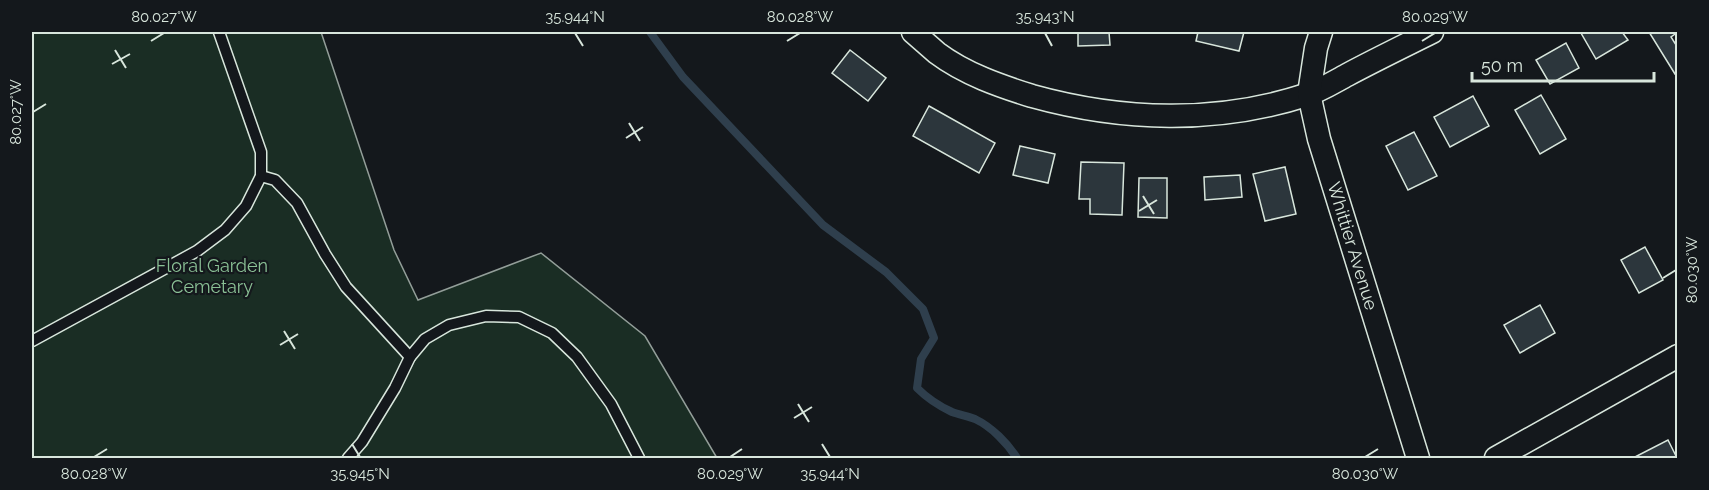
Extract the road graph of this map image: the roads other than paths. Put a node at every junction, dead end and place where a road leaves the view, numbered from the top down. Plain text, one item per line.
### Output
1 (219, 32) edge
2 (914, 32) edge
3 (1321, 32) edge
4 (1432, 32) edge
5 (1309, 94) junction
6 (261, 176) junction
7 (32, 341) edge
8 (1677, 356) edge
9 (410, 357) junction
10 (348, 459) edge
11 (639, 459) edge
12 (1418, 459) edge
13 (1496, 459) edge

1 - 6 lane
2 - 5 street
3 - 5 street, Whittier Avenue
4 - 5 street
5 - 12 street, Whittier Avenue
6 - 7 lane
6 - 9 lane
8 - 13 street
9 - 10 lane
9 - 11 lane

